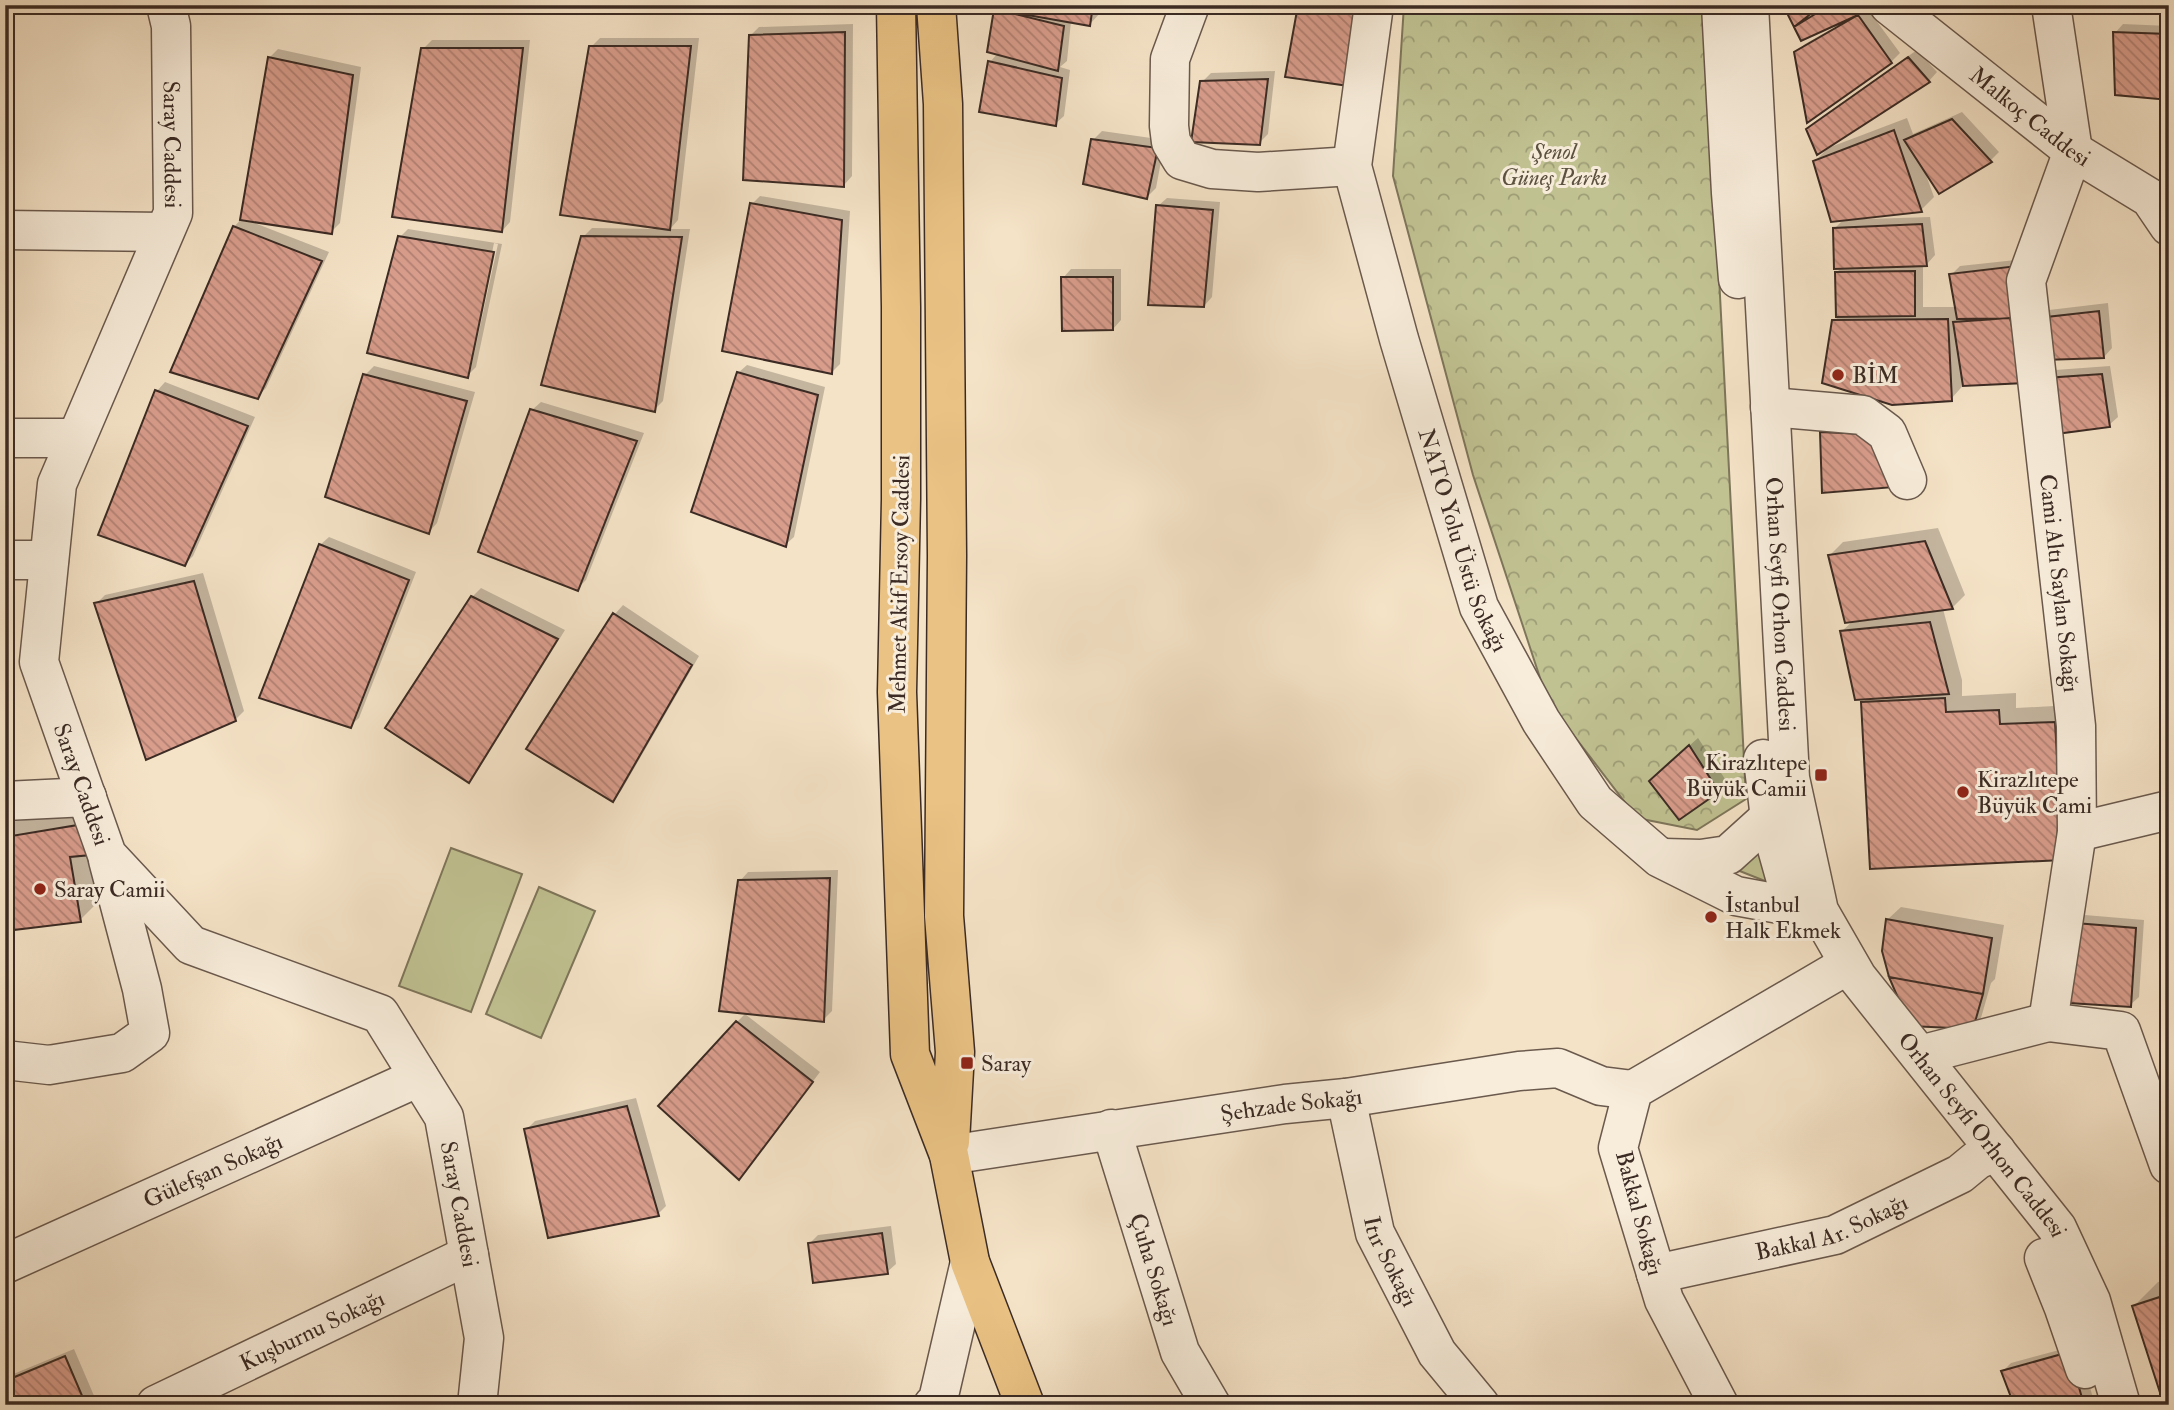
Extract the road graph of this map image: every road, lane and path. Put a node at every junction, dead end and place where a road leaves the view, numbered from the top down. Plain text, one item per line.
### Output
1 (166, 5) edge
2 (896, 5) edge
3 (936, 5) edge
4 (1189, 5) edge
5 (1374, 5) edge
6 (1721, 5) edge
7 (1749, 5) edge
8 (1889, 5) edge
9 (2050, 5) edge
10 (2073, 151) junction
11 (1352, 166) junction
12 (2163, 205) edge
13 (5, 230) edge
14 (164, 232) junction
15 (1770, 407) junction
16 (5, 438) edge
17 (76, 438) junction
18 (1907, 480) dead end
19 (5, 560) edge
20 (49, 560) junction
21 (87, 797) junction
22 (5, 801) edge
23 (2169, 810) edge
24 (1770, 817) junction
25 (2077, 832) junction
26 (107, 855) junction
27 (1660, 858) junction
28 (1806, 909) junction
29 (1839, 970) junction
30 (2048, 1022) junction
31 (1920, 1055) junction
32 (5, 1060) edge
33 (419, 1077) junction
34 (1633, 1090) junction
35 (1346, 1098) junction
36 (1111, 1129) junction
37 (949, 1154) junction
38 (1987, 1155) junction
39 (2169, 1165) edge
40 (469, 1255) junction
41 (970, 1262) junction
42 (5, 1264) edge
43 (1656, 1274) junction
44 (936, 1404) edge
45 (156, 1405) edge
46 (477, 1405) edge
47 (1025, 1405) edge
48 (1211, 1405) edge
49 (1480, 1405) edge
50 (1718, 1405) edge
51 (2096, 1405) edge
52 (2121, 1405) edge

1 - 14 street, Saray Caddesi
2 - 37 main road, Mehmet Akif Ersoy Caddesi
3 - 37 main road, Mehmet Akif Ersoy Caddesi
4 - 11 street
5 - 11 street, NATO Yolu Üstü Sokağı
6 - 24 street
7 - 15 street, Orhan Seyfi Orhon Caddesi
8 - 10 street, Malkoç Caddesi
9 - 10 street
10 - 12 street, Malkoç Caddesi
10 - 25 street, Cami Altı Saylan Sokağı
11 - 27 street, NATO Yolu Üstü Sokağı
13 - 14 street
14 - 17 street, Saray Caddesi
15 - 18 street
15 - 28 street, Orhan Seyfi Orhon Caddesi
16 - 17 street
17 - 20 street, Saray Caddesi
19 - 20 street
20 - 21 street, Saray Caddesi
21 - 22 street
21 - 26 street, Saray Caddesi
23 - 25 street
24 - 27 street
24 - 28 street
25 - 30 street, Cami Altı Saylan Sokağı
26 - 32 street
26 - 33 street, Saray Caddesi
27 - 28 street, NATO Yolu Üstü Sokağı
28 - 29 street, Orhan Seyfi Orhon Caddesi
29 - 31 street, Orhan Seyfi Orhon Caddesi
29 - 34 street
29 - 38 street
30 - 31 street
30 - 39 street
31 - 38 street, Orhan Seyfi Orhon Caddesi
33 - 40 street, Saray Caddesi
33 - 42 street, Gülefşan Sokağı
34 - 35 street, Şehzade Sokağı
34 - 43 street, Bakkal Sokağı
35 - 36 street, Şehzade Sokağı
35 - 49 street, Itır Sokağı
36 - 37 street, Şehzade Sokağı
36 - 48 street, Çuha Sokağı
37 - 41 main road, Mehmet Akif Ersoy Caddesi
38 - 43 street, Bakkal Ar. Sokağı
38 - 51 street
38 - 52 street, Orhan Seyfi Orhon Caddesi
40 - 45 street, Kuşburnu Sokağı
40 - 46 street, Saray Caddesi
41 - 44 street
41 - 47 main road, Mehmet Akif Ersoy Caddesi
43 - 50 street, Bakkal Sokağı

